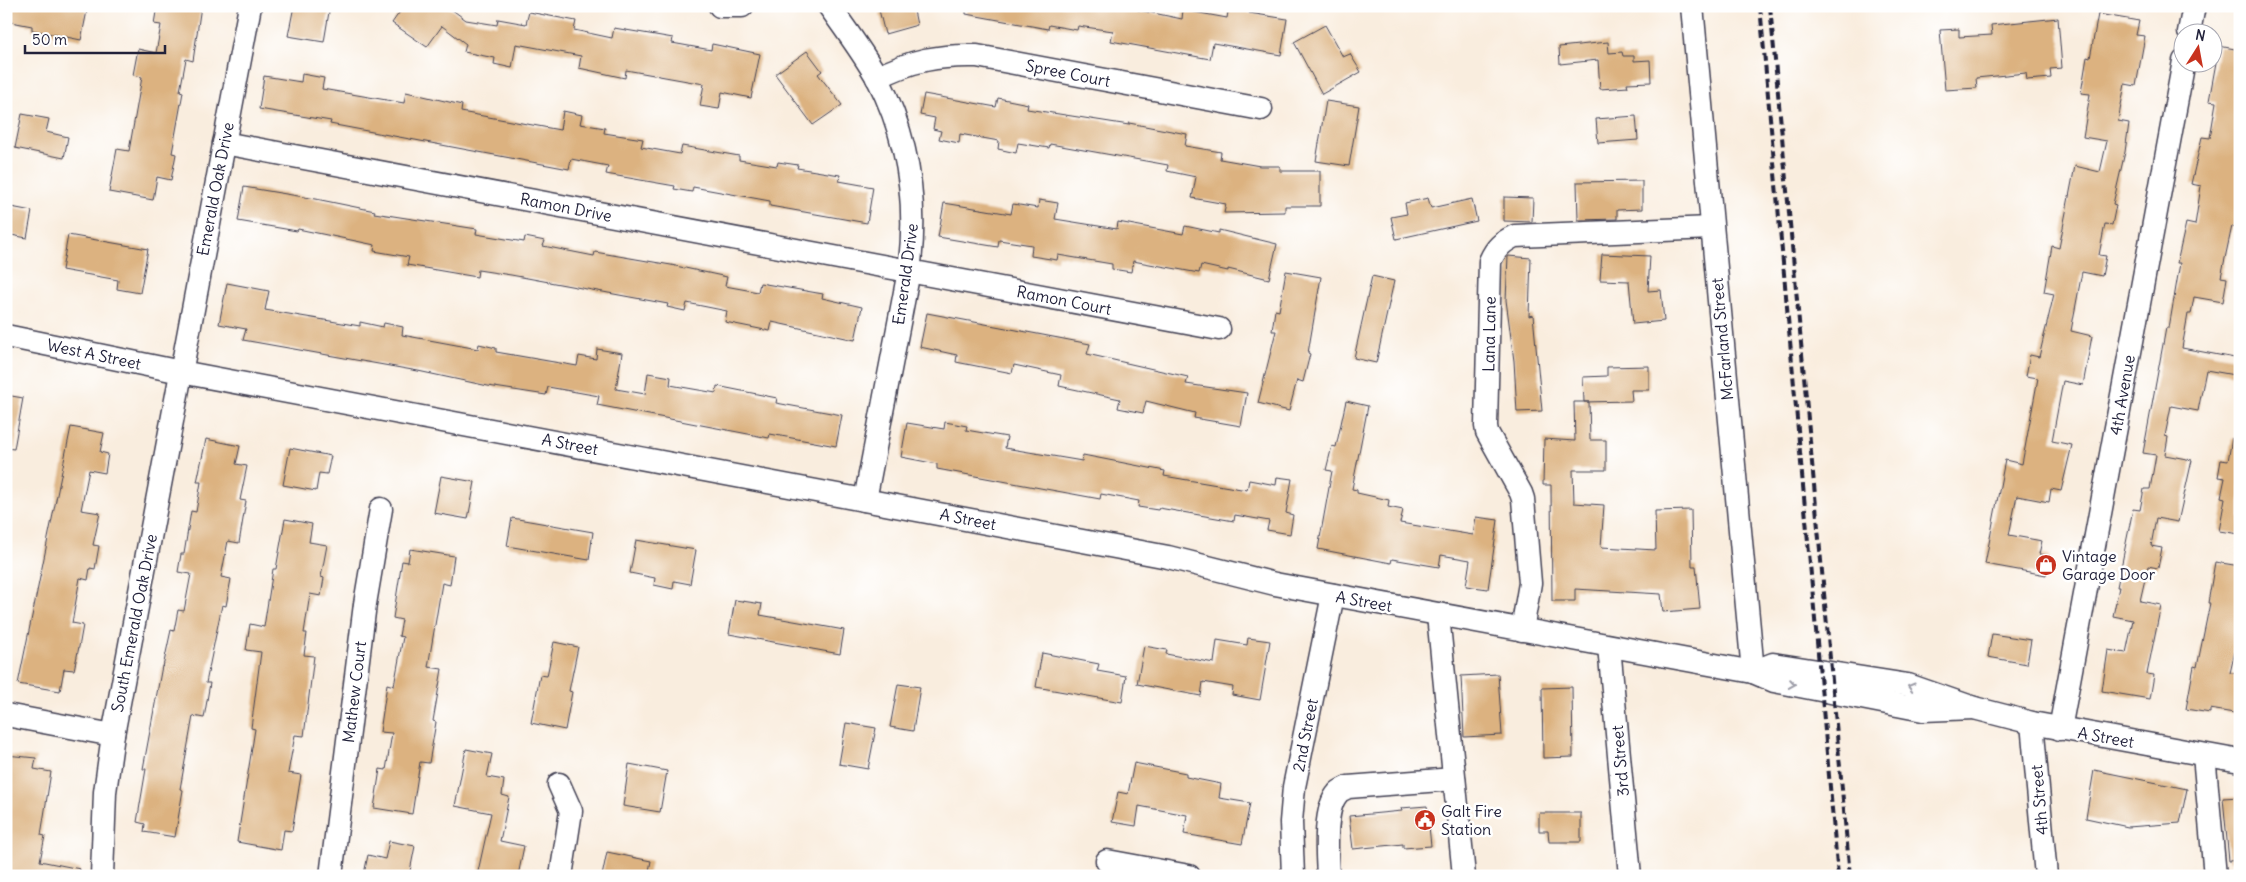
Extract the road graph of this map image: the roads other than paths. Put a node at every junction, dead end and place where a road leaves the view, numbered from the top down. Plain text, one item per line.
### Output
1 (250, 6) edge
2 (720, 6) edge
3 (742, 6) edge
4 (830, 6) edge
5 (1692, 6) edge
6 (2194, 6) edge
7 (2191, 22) edge
8 (2182, 72) edge
9 (877, 78) junction
10 (1261, 109) dead end
11 (224, 143) junction
12 (1712, 228) junction
13 (908, 271) junction
14 (1218, 329) dead end
15 (6, 336) edge
16 (181, 372) junction
17 (865, 500) junction
18 (381, 509) dead end
19 (1332, 595) junction
20 (1438, 615) junction
21 (1522, 630) junction
22 (1609, 646) junction
23 (1753, 672) junction
24 (6, 715) edge
25 (2032, 724) junction
26 (2060, 729) junction
27 (113, 735) junction
28 (2204, 755) junction
29 (2240, 762) edge
30 (1454, 779) junction
31 (559, 784) dead end
32 (1107, 861) dead end
33 (1625, 875) edge
34 (102, 876) edge
35 (330, 876) edge
36 (561, 876) edge
37 (1189, 876) edge
38 (1293, 876) edge
39 (1328, 876) edge
40 (1464, 876) edge
41 (2046, 876) edge
42 (2215, 876) edge

1 - 11 street, Emerald Oak Drive
2 - 3 street
4 - 9 street, Emerald Drive
5 - 12 street, McFarland Street
6 - 7 street
8 - 26 street, 4th Avenue
9 - 10 street, Spree Court
9 - 13 street, Emerald Drive
11 - 13 street, Ramon Drive
11 - 16 street, Emerald Oak Drive
12 - 21 street, Lana Lane
12 - 23 street, McFarland Street
13 - 14 street, Ramon Court
13 - 17 street, Emerald Drive
15 - 16 street, West A Street
16 - 17 street, A Street
16 - 27 street, South Emerald Oak Drive
17 - 19 street, A Street
18 - 35 street, Mathew Court
19 - 20 street, A Street
19 - 38 street, 2nd Street
20 - 21 street, A Street
20 - 30 street
21 - 22 street, A Street
22 - 23 street, A Street
22 - 33 street, 3rd Street
23 - 25 street, A Street
24 - 27 street
25 - 26 street, A Street
25 - 41 street, 4th Street
26 - 28 street, A Street
27 - 34 street, South Emerald Oak Drive
28 - 29 street, A Street
28 - 42 street
30 - 39 street
30 - 40 street
31 - 36 street
32 - 37 street

